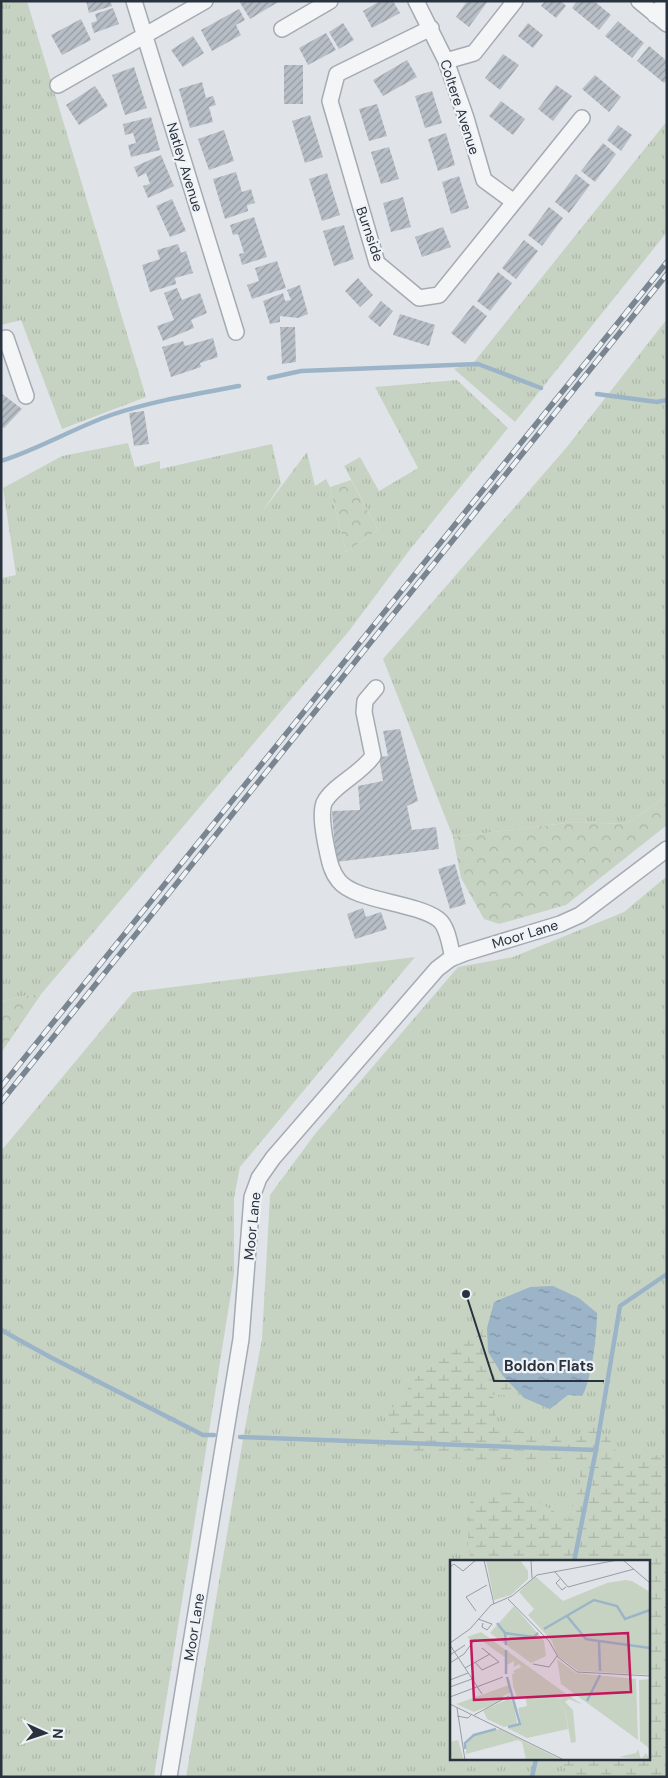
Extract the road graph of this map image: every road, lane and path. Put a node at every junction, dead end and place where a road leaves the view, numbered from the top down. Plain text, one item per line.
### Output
1 (134, 1) edge
2 (204, 1) edge
3 (330, 1) edge
4 (416, 1) edge
5 (515, 1) edge
6 (639, 1) edge
7 (666, 1) edge
8 (661, 19) edge
9 (282, 28) dead end
10 (431, 28) junction
11 (145, 36) junction
12 (446, 61) junction
13 (58, 85) dead end
14 (582, 118) dead end
15 (514, 202) junction
16 (236, 332) dead end
17 (1, 340) edge
18 (26, 396) dead end
19 (376, 688) dead end
20 (667, 849) edge
21 (453, 958) junction
22 (169, 1777) edge

1 - 11 street, Natley Avenue
2 - 11 street
3 - 9 street
4 - 10 street, Coltere Avenue
5 - 12 street
6 - 8 street
7 - 8 street
10 - 12 street, Coltere Avenue
10 - 15 street, Burnside
11 - 13 street
11 - 16 street, Natley Avenue
12 - 15 street, Coltere Avenue
14 - 15 street, Burnside
17 - 18 street
19 - 21 street
20 - 21 street, Moor Lane
21 - 22 street, Moor Lane

